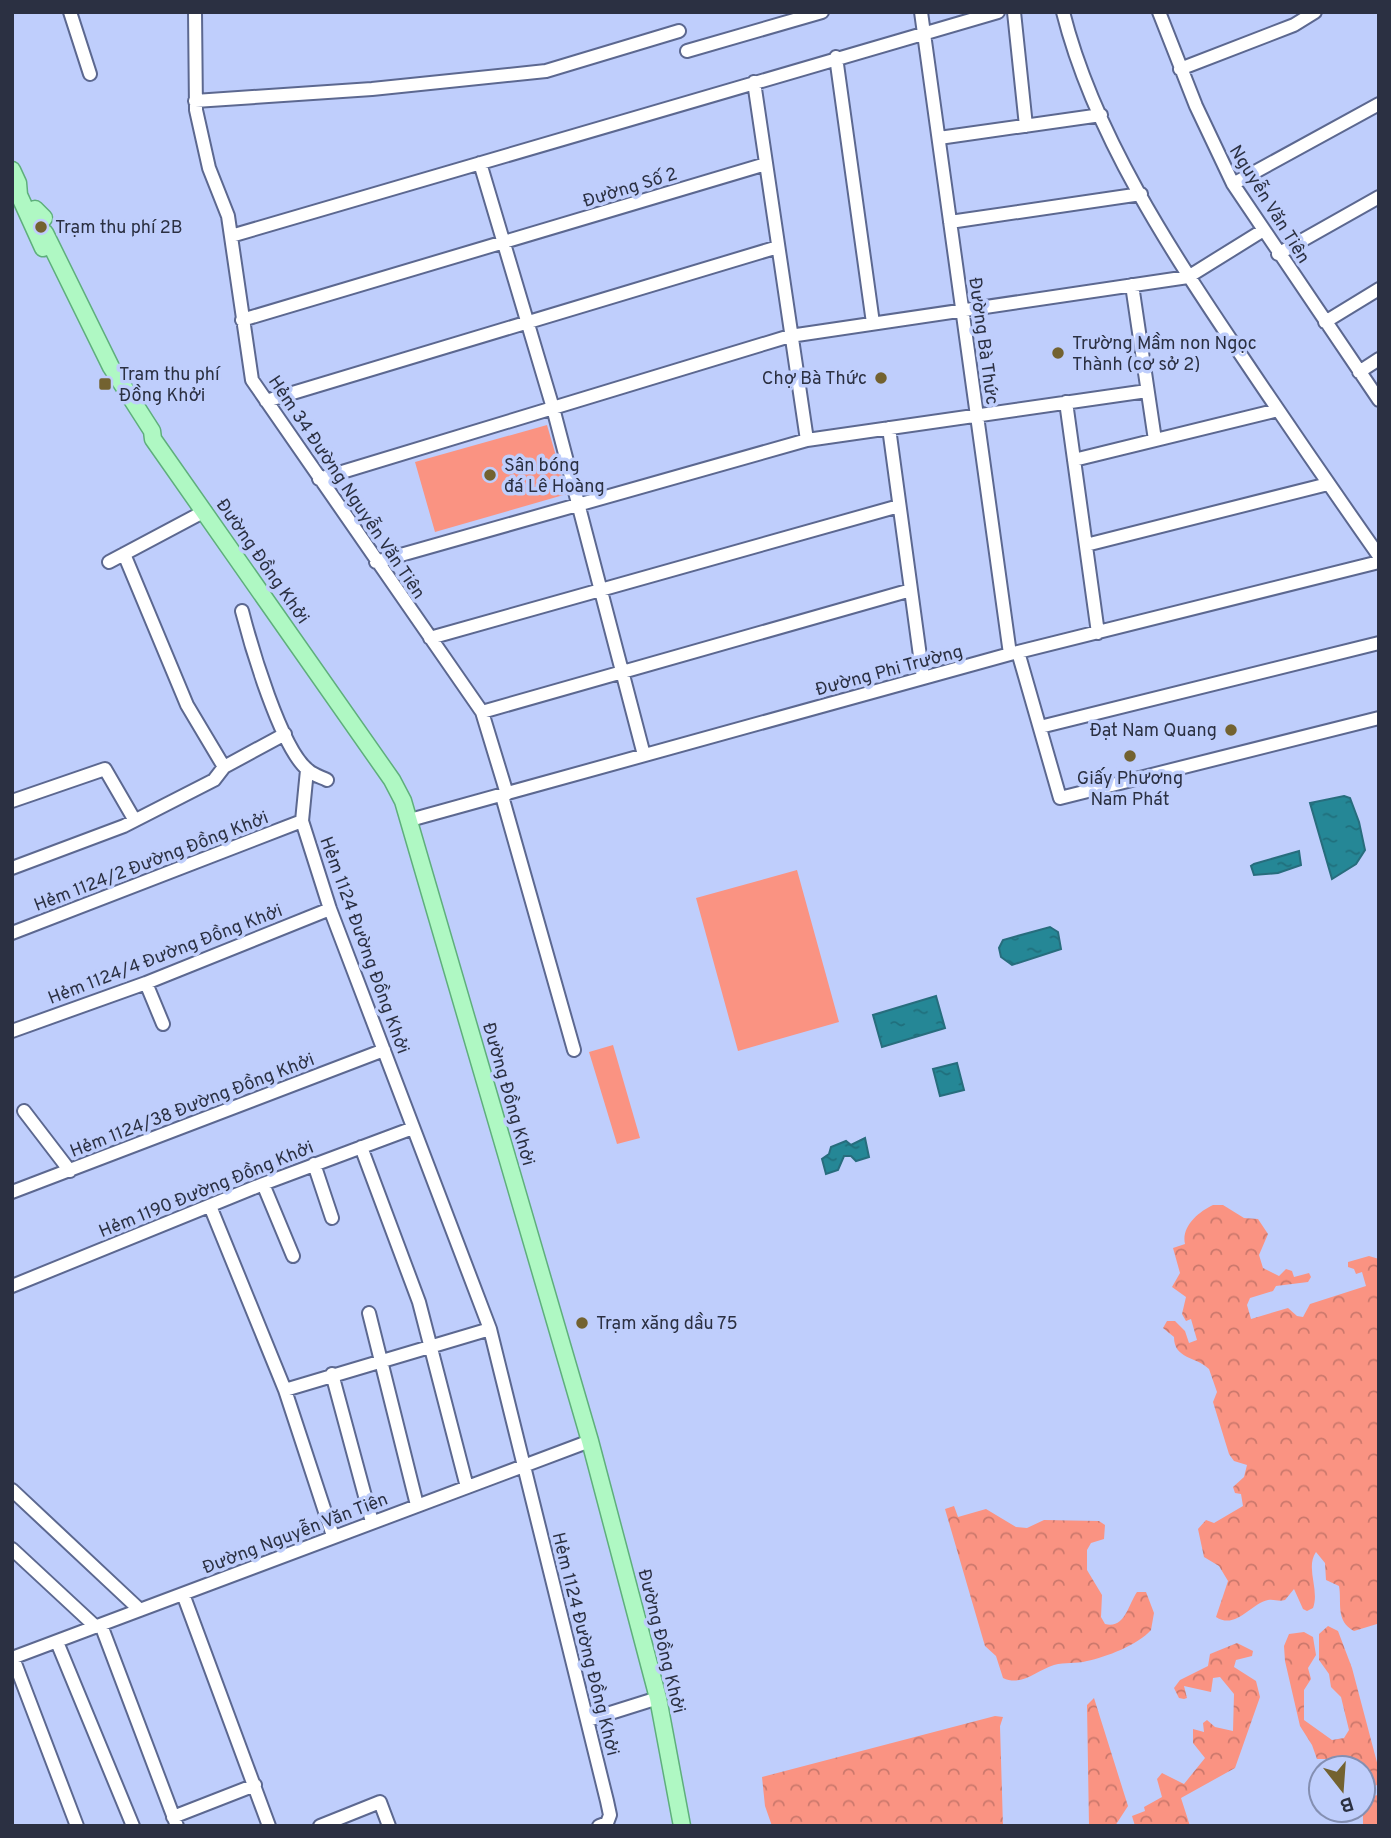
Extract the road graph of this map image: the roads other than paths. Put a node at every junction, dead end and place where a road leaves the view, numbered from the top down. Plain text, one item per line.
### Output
1 (70, 12) edge
2 (195, 12) edge
3 (822, 12) edge
4 (921, 12) edge
5 (998, 12) edge
6 (1014, 12) edge
7 (1063, 12) edge
8 (1159, 12) edge
9 (1315, 12) edge
10 (680, 31) dead end
11 (924, 33) junction
12 (687, 51) dead end
13 (836, 57) junction
14 (1180, 69) junction
15 (90, 74) dead end
16 (754, 82) junction
17 (195, 101) junction
18 (1379, 104) edge
19 (1101, 115) junction
20 (1026, 126) junction
21 (939, 138) junction
22 (480, 163) junction
23 (766, 164) junction
24 (15, 177) edge
25 (1233, 184) junction
26 (1140, 194) junction
27 (1379, 197) edge
28 (950, 222) junction
29 (1262, 231) junction
30 (231, 236) junction
31 (504, 243) junction
32 (778, 247) junction
33 (1278, 254) junction
34 (1188, 277) junction
35 (1132, 285) junction
36 (1379, 289) edge
37 (962, 310) junction
38 (242, 320) junction
39 (527, 322) junction
40 (1325, 322) junction
41 (873, 323) junction
42 (790, 336) junction
43 (1379, 359) edge
44 (1359, 372) junction
45 (1147, 391) junction
46 (1379, 400) edge
47 (266, 401) junction
48 (1066, 402) junction
49 (553, 408) junction
50 (1278, 411) junction
51 (977, 415) junction
52 (888, 428) junction
53 (153, 439) junction
54 (807, 440) junction
55 (1155, 440) junction
56 (1074, 460) junction
57 (319, 479) junction
58 (1328, 484) junction
59 (579, 504) junction
60 (899, 506) junction
61 (205, 511) junction
62 (1086, 545) junction
63 (124, 555) junction
64 (1379, 556) edge
65 (109, 562) dead end
66 (376, 562) junction
67 (1379, 562) edge
68 (601, 590) junction
69 (911, 590) junction
70 (242, 611) dead end
71 (1098, 633) junction
72 (430, 638) junction
73 (1379, 643) edge
74 (1014, 653) junction
75 (622, 672) junction
76 (923, 678) junction
77 (482, 712) junction
78 (1379, 718) edge
79 (1040, 727) junction
80 (285, 734) junction
81 (644, 755) junction
82 (225, 766) junction
83 (307, 770) junction
84 (327, 780) dead end
85 (505, 795) junction
86 (12, 801) edge
87 (134, 819) junction
88 (410, 820) junction
89 (302, 821) junction
90 (12, 868) edge
91 (330, 909) junction
92 (12, 933) edge
93 (146, 983) junction
94 (163, 1024) dead end
95 (12, 1031) edge
96 (384, 1050) junction
97 (575, 1050) dead end
98 (24, 1111) dead end
99 (413, 1128) junction
100 (361, 1147) junction
101 (314, 1164) junction
102 (70, 1171) junction
103 (263, 1184) junction
104 (12, 1192) edge
105 (210, 1206) junction
106 (332, 1218) dead end
107 (293, 1256) dead end
108 (12, 1286) edge
109 (369, 1313) dead end
110 (490, 1329) junction
111 (430, 1345) junction
112 (382, 1358) junction
113 (332, 1374) junction
114 (285, 1390) junction
115 (590, 1441) junction
116 (522, 1466) junction
117 (467, 1487) junction
118 (12, 1490) edge
119 (417, 1505) junction
120 (372, 1522) junction
121 (333, 1536) junction
122 (12, 1549) edge
123 (183, 1594) junction
124 (140, 1610) junction
125 (98, 1626) junction
126 (57, 1642) junction
127 (13, 1658) edge
128 (658, 1698) junction
129 (588, 1720) junction
130 (255, 1785) junction
131 (175, 1821) edge
132 (323, 1825) edge
133 (76, 1826) edge
134 (132, 1826) edge
135 (269, 1826) edge
136 (389, 1826) edge
137 (599, 1826) edge
138 (682, 1826) edge

1 - 15 street
2 - 17 street, Hẻm 34 Đường Nguyễn Văn Tiên
3 - 12 street
4 - 11 street, Đường Bà Thức
5 - 11 street
6 - 20 street
7 - 19 street
8 - 14 street, Nguyễn Văn Tiên
9 - 14 street
10 - 17 street
11 - 13 street
11 - 21 street, Đường Bà Thức
13 - 16 street
13 - 41 street
14 - 25 street, Nguyễn Văn Tiên
16 - 22 street
16 - 23 street
17 - 30 street, Hẻm 34 Đường Nguyễn Văn Tiên
18 - 25 street
19 - 20 street
19 - 26 street
20 - 21 street
21 - 28 street, Đường Bà Thức
22 - 30 street
22 - 31 street
23 - 31 street, Đường Số 2
23 - 32 street
24 - 53 main road, Đường Đồng Khởi
24 - 53 main road, Đường Đồng Khởi
25 - 29 street, Nguyễn Văn Tiên
26 - 28 street
26 - 34 street
27 - 33 street
28 - 37 street, Đường Bà Thức
29 - 33 street, Nguyễn Văn Tiên
29 - 34 street
30 - 38 street, Hẻm 34 Đường Nguyễn Văn Tiên
31 - 38 street, Đường Số 2
31 - 39 street
32 - 39 street
32 - 42 street
33 - 40 street, Nguyễn Văn Tiên
34 - 35 street
34 - 50 street
35 - 37 street
35 - 45 street
36 - 40 street
37 - 41 street
37 - 51 street, Đường Bà Thức
38 - 47 street, Hẻm 34 Đường Nguyễn Văn Tiên
39 - 47 street
39 - 49 street
40 - 44 street, Nguyễn Văn Tiên
41 - 42 street
42 - 49 street
42 - 54 street
43 - 44 street
44 - 46 street, Nguyễn Văn Tiên
45 - 48 street
45 - 55 street
47 - 57 street, Hẻm 34 Đường Nguyễn Văn Tiên
48 - 51 street
48 - 56 street
49 - 57 street
49 - 59 street
50 - 55 street
50 - 58 street
51 - 52 street
51 - 74 street, Đường Bà Thức
52 - 54 street
52 - 60 street
53 - 61 main road, Đường Đồng Khởi
54 - 59 street
55 - 56 street
56 - 62 street
57 - 66 street, Hẻm 34 Đường Nguyễn Văn Tiên
58 - 62 street
58 - 64 street
59 - 66 street
59 - 68 street
60 - 68 street
60 - 69 street
61 - 63 street
61 - 88 main road, Đường Đồng Khởi
62 - 71 street
63 - 65 street
63 - 82 street
66 - 72 street, Hẻm 34 Đường Nguyễn Văn Tiên
67 - 71 street, Đường Phi Trường
68 - 72 street
68 - 75 street
69 - 75 street
69 - 76 street
70 - 80 street
71 - 74 street, Đường Phi Trường
72 - 77 street, Hẻm 34 Đường Nguyễn Văn Tiên
73 - 79 street
74 - 76 street, Đường Phi Trường
74 - 79 street, Đường Bà Thức
75 - 77 street
75 - 81 street
76 - 81 street, Đường Phi Trường
77 - 85 street, Hẻm 34 Đường Nguyễn Văn Tiên
78 - 79 street, Đường Bà Thức
80 - 82 street
80 - 83 street
81 - 85 street, Đường Phi Trường
82 - 87 street
83 - 84 street
83 - 89 street, Hẻm 1124 Đường Đồng Khởi
85 - 88 street, Đường Phi Trường
85 - 97 street, Hẻm 34 Đường Nguyễn Văn Tiên
86 - 87 street
87 - 90 street
88 - 115 main road, Đường Đồng Khởi
89 - 91 street, Hẻm 1124 Đường Đồng Khởi
89 - 92 street, Hẻm 1124/2 Đường Đồng Khởi
91 - 93 street, Hẻm 1124/4 Đường Đồng Khởi
91 - 96 street, Hẻm 1124 Đường Đồng Khởi
93 - 94 street
93 - 95 street, Hẻm 1124/4 Đường Đồng Khởi
96 - 99 street, Hẻm 1124 Đường Đồng Khởi
96 - 102 street, Hẻm 1124/38 Đường Đồng Khởi
98 - 102 street
99 - 100 street, Hẻm 1190 Đường Đồng Khởi
99 - 110 street, Hẻm 1124 Đường Đồng Khởi
100 - 101 street, Hẻm 1190 Đường Đồng Khởi
100 - 111 street
101 - 103 street, Hẻm 1190 Đường Đồng Khởi
101 - 106 street
102 - 104 street, Hẻm 1124/38 Đường Đồng Khởi
103 - 105 street, Hẻm 1190 Đường Đồng Khởi
103 - 107 street
105 - 108 street, Hẻm 1190 Đường Đồng Khởi
105 - 114 street
109 - 112 street
110 - 111 street
110 - 116 street, Hẻm 1124 Đường Đồng Khởi
111 - 112 street
111 - 117 street
112 - 113 street
112 - 119 street
113 - 114 street
113 - 120 street
114 - 121 street
115 - 116 street, Đường Nguyễn Văn Tiên
115 - 128 main road, Đường Đồng Khởi
116 - 117 street, Đường Nguyễn Văn Tiên
116 - 129 street, Hẻm 1124 Đường Đồng Khởi
117 - 119 street, Đường Nguyễn Văn Tiên
118 - 124 street
119 - 120 street, Đường Nguyễn Văn Tiên
120 - 121 street, Đường Nguyễn Văn Tiên
121 - 123 street, Đường Nguyễn Văn Tiên
122 - 125 street
123 - 124 street, Đường Nguyễn Văn Tiên
123 - 130 street
124 - 125 street, Đường Nguyễn Văn Tiên
125 - 126 street, Đường Nguyễn Văn Tiên
125 - 131 street
126 - 127 street, Đường Nguyễn Văn Tiên
126 - 134 street
127 - 133 street
128 - 129 street
128 - 138 main road, Đường Đồng Khởi
129 - 137 street, Hẻm 1124 Đường Đồng Khởi
130 - 131 street
130 - 135 street
132 - 136 street

